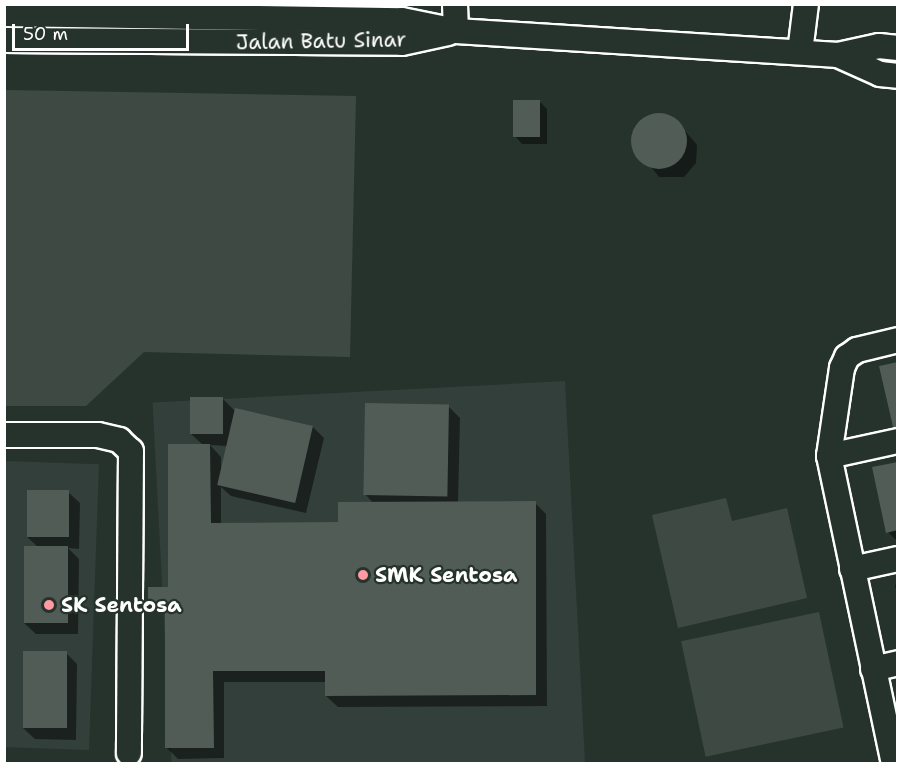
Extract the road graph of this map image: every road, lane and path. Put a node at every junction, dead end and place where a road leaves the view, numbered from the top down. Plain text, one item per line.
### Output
1 (455, 4) edge
2 (807, 4) edge
3 (12, 11) edge
4 (456, 32) junction
5 (4, 40) edge
6 (897, 48) edge
7 (800, 52) junction
8 (838, 55) junction
9 (897, 76) edge
10 (897, 340) edge
11 (4, 435) edge
12 (897, 441) edge
13 (829, 456) junction
14 (897, 559) edge
15 (852, 569) junction
16 (897, 663) edge
17 (873, 669) junction
18 (129, 753) dead end
19 (894, 764) edge

1 - 4 street
2 - 7 street
3 - 4 street, Jalan Batu Sinar
4 - 5 street, Jalan Batu Sinar
4 - 7 street, Jalan Batu Sinar
6 - 8 street, Jalan Batu Sinar
7 - 8 street, Jalan Batu Sinar
8 - 9 street, Jalan Batu Sinar
10 - 13 street
11 - 18 street
12 - 13 street
13 - 15 street
14 - 15 street
15 - 17 street
16 - 17 street
17 - 19 street

